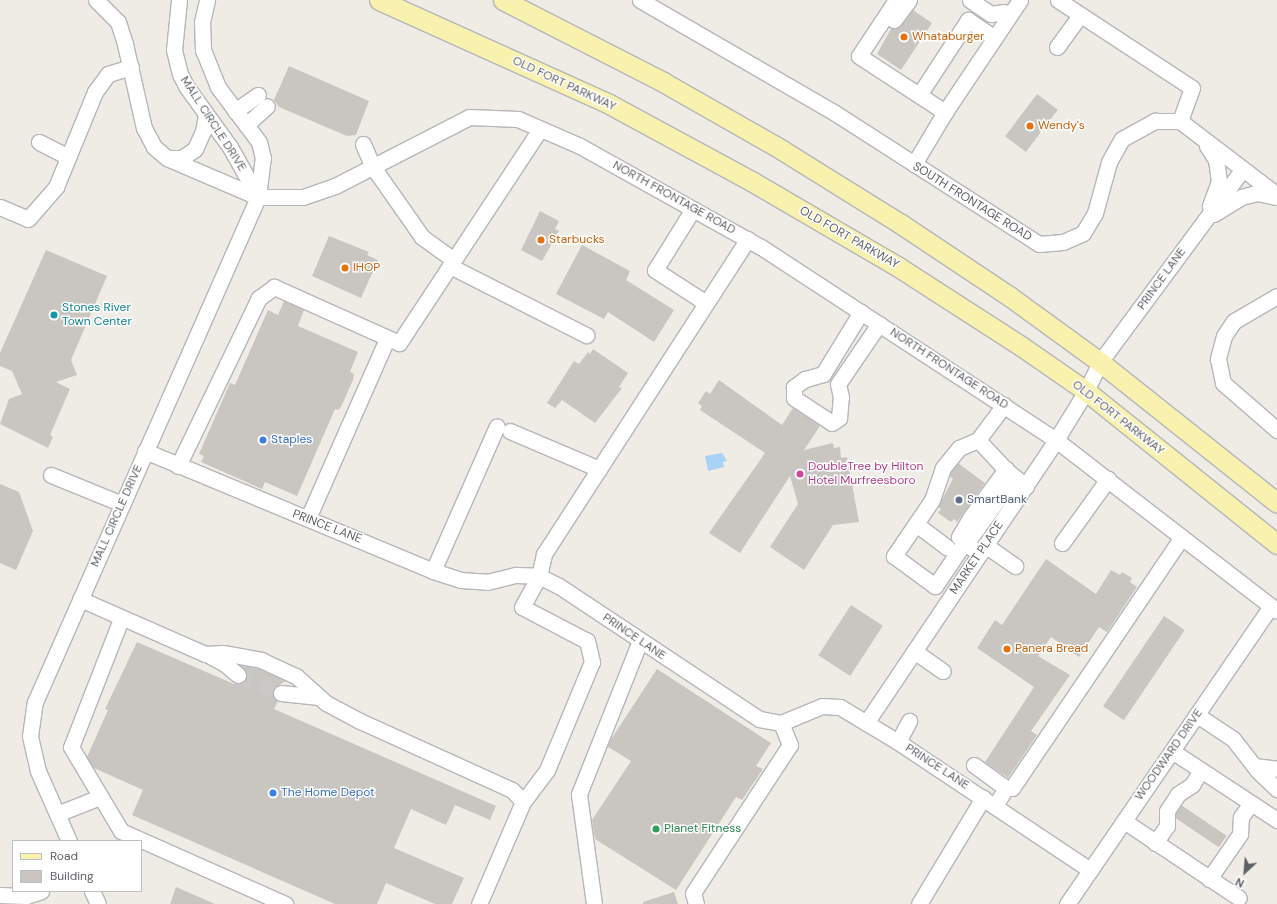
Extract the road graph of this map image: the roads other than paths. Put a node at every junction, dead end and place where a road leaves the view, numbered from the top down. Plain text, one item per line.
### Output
1 (96, 0) edge
2 (179, 0) edge
3 (206, 0) edge
4 (379, 0) edge
5 (503, 0) edge
6 (896, 0) edge
7 (909, 0) edge
8 (970, 0) edge
9 (986, 0) edge
10 (1020, 0) edge
11 (1058, 0) edge
12 (648, 2) edge
13 (1007, 14) junction
14 (1080, 15) junction
15 (995, 38) junction
16 (1056, 47) dead end
17 (867, 61) junction
18 (131, 67) junction
19 (918, 95) junction
20 (235, 110) junction
21 (945, 112) junction
22 (206, 116) junction
23 (1180, 121) junction
24 (246, 125) junction
25 (540, 128) junction
26 (1202, 139) junction
27 (39, 142) dead end
28 (363, 144) dead end
29 (68, 157) junction
30 (167, 158) junction
31 (914, 164) junction
32 (373, 167) junction
33 (1242, 170) junction
34 (1277, 196) edge
35 (258, 197) junction
36 (0, 207) edge
37 (693, 209) junction
38 (1206, 218) junction
39 (748, 239) junction
40 (452, 263) junction
41 (1277, 296) edge
42 (706, 303) junction
43 (861, 312) junction
44 (879, 324) junction
45 (586, 335) dead end
46 (387, 339) junction
47 (1100, 362) junction
48 (1086, 391) junction
49 (1004, 405) junction
50 (1277, 430) edge
51 (978, 440) junction
52 (1056, 440) junction
53 (145, 451) junction
54 (178, 466) junction
55 (599, 469) junction
56 (1010, 473) junction
57 (51, 475) dead end
58 (1108, 479) junction
59 (1026, 486) junction
60 (1277, 503) edge
61 (122, 504) junction
62 (308, 518) junction
63 (916, 524) junction
64 (1182, 537) junction
65 (964, 542) junction
66 (1062, 543) dead end
67 (1277, 544) edge
68 (947, 547) dead end
69 (983, 549) junction
70 (1015, 566) dead end
71 (433, 571) junction
72 (539, 576) junction
73 (935, 586) junction
74 (950, 597) junction
75 (80, 599) junction
76 (1274, 609) edge
77 (121, 619) junction
78 (640, 642) junction
79 (914, 651) junction
80 (205, 654) junction
81 (944, 671) dead end
82 (238, 674) tunnel mouth
83 (281, 693) tunnel mouth
84 (320, 697) junction
85 (1197, 716) junction
86 (909, 721) dead end
87 (781, 723) junction
88 (866, 723) junction
89 (898, 742) junction
90 (1172, 751) junction
91 (974, 765) dead end
92 (1201, 770) junction
93 (1271, 778) edge
94 (1006, 788) junction
95 (100, 797) junction
96 (522, 802) junction
97 (989, 802) junction
98 (1251, 803) junction
99 (57, 814) junction
100 (1277, 820) edge
101 (1124, 821) junction
102 (69, 840) edge
103 (140, 840) edge
104 (142, 841) edge
105 (1156, 843) junction
106 (1090, 870) junction
107 (1209, 879) junction
108 (38, 892) edge
109 (92, 892) edge
110 (0, 895) edge
111 (1239, 898) dead end
112 (98, 904) edge
113 (285, 904) edge
114 (479, 904) edge
115 (594, 904) edge
116 (696, 904) edge
117 (919, 904) edge
118 (1067, 904) edge

1 - 18 street, NORTH FRONTAGE ROAD
2 - 22 street, MALL CIRCLE DRIVE
3 - 20 street, MALL CIRCLE DRIVE
4 - 48 main road, OLD FORT PARKWAY
5 - 47 main road
6 - 17 street
7 - 17 street
8 - 13 street
9 - 13 street
10 - 13 street
11 - 14 street
12 - 31 street, SOUTH FRONTAGE ROAD
13 - 15 street
14 - 16 street
14 - 23 street
15 - 19 street
15 - 21 street
17 - 19 street
18 - 29 street
18 - 30 street, NORTH FRONTAGE ROAD
19 - 21 street
20 - 24 street, MALL CIRCLE DRIVE
20 - 24 street
21 - 31 street
22 - 30 street
22 - 35 street, MALL CIRCLE DRIVE
23 - 26 street
23 - 31 street, SOUTH FRONTAGE ROAD
24 - 35 street, MALL CIRCLE DRIVE
25 - 32 street, NORTH FRONTAGE ROAD
25 - 37 street, NORTH FRONTAGE ROAD
25 - 40 street
26 - 33 street
26 - 38 street
27 - 29 street
28 - 32 street
29 - 36 street
30 - 35 street, NORTH FRONTAGE ROAD
32 - 35 street, NORTH FRONTAGE ROAD
32 - 40 street
33 - 34 street
33 - 38 street, PRINCE LANE
34 - 38 street
35 - 53 street, MALL CIRCLE DRIVE
37 - 39 street, NORTH FRONTAGE ROAD
37 - 42 street
38 - 47 street, PRINCE LANE
39 - 42 street
39 - 43 street, NORTH FRONTAGE ROAD
40 - 45 street
40 - 46 street
41 - 50 street
42 - 55 street
43 - 44 street, NORTH FRONTAGE ROAD
43 - 44 street
44 - 49 street, NORTH FRONTAGE ROAD
46 - 54 street
46 - 62 street
47 - 48 street, PRINCE LANE
47 - 60 main road
48 - 52 street, MARKET PLACE
48 - 67 main road, OLD FORT PARKWAY
49 - 51 street
49 - 52 street, NORTH FRONTAGE ROAD
51 - 56 street
51 - 63 street
52 - 58 street, NORTH FRONTAGE ROAD
52 - 59 street, MARKET PLACE
53 - 54 street, PRINCE LANE
53 - 61 street, MALL CIRCLE DRIVE
54 - 62 street, PRINCE LANE
55 - 71 street
55 - 72 street
56 - 59 street
56 - 65 street
57 - 61 street
58 - 64 street, NORTH FRONTAGE ROAD
58 - 66 street
59 - 69 street, MARKET PLACE
61 - 75 street, MALL CIRCLE DRIVE
62 - 71 street, PRINCE LANE
63 - 68 street
63 - 73 street
64 - 76 street, NORTH FRONTAGE ROAD
64 - 94 street
65 - 69 street
65 - 73 street
69 - 70 street
69 - 74 street, MARKET PLACE
71 - 72 street, PRINCE LANE
72 - 78 street, PRINCE LANE
72 - 96 street
73 - 74 street
74 - 79 street, MARKET PLACE
75 - 77 street
75 - 99 street, MALL CIRCLE DRIVE
76 - 85 street, WOODWARD DRIVE
77 - 80 street
77 - 95 street
78 - 87 street, PRINCE LANE
78 - 115 street
79 - 81 street
79 - 88 street, MARKET PLACE
80 - 82 street
80 - 84 street
83 - 84 street
84 - 96 street
85 - 90 street, WOODWARD DRIVE
85 - 93 street
86 - 89 street
87 - 88 street, PRINCE LANE
87 - 116 street
88 - 89 street, PRINCE LANE
89 - 97 street, PRINCE LANE
90 - 92 street
90 - 101 street, WOODWARD DRIVE
91 - 94 street
92 - 98 street
92 - 105 street
94 - 97 street
95 - 99 street
95 - 103 street
96 - 114 street
97 - 106 street, PRINCE LANE
97 - 117 street
98 - 100 street
98 - 107 street
99 - 102 street, MALL CIRCLE DRIVE
101 - 105 street
101 - 106 street, WOODWARD DRIVE
104 - 113 street
105 - 107 street
106 - 118 street, WOODWARD DRIVE
107 - 111 street
108 - 110 street
109 - 112 street

